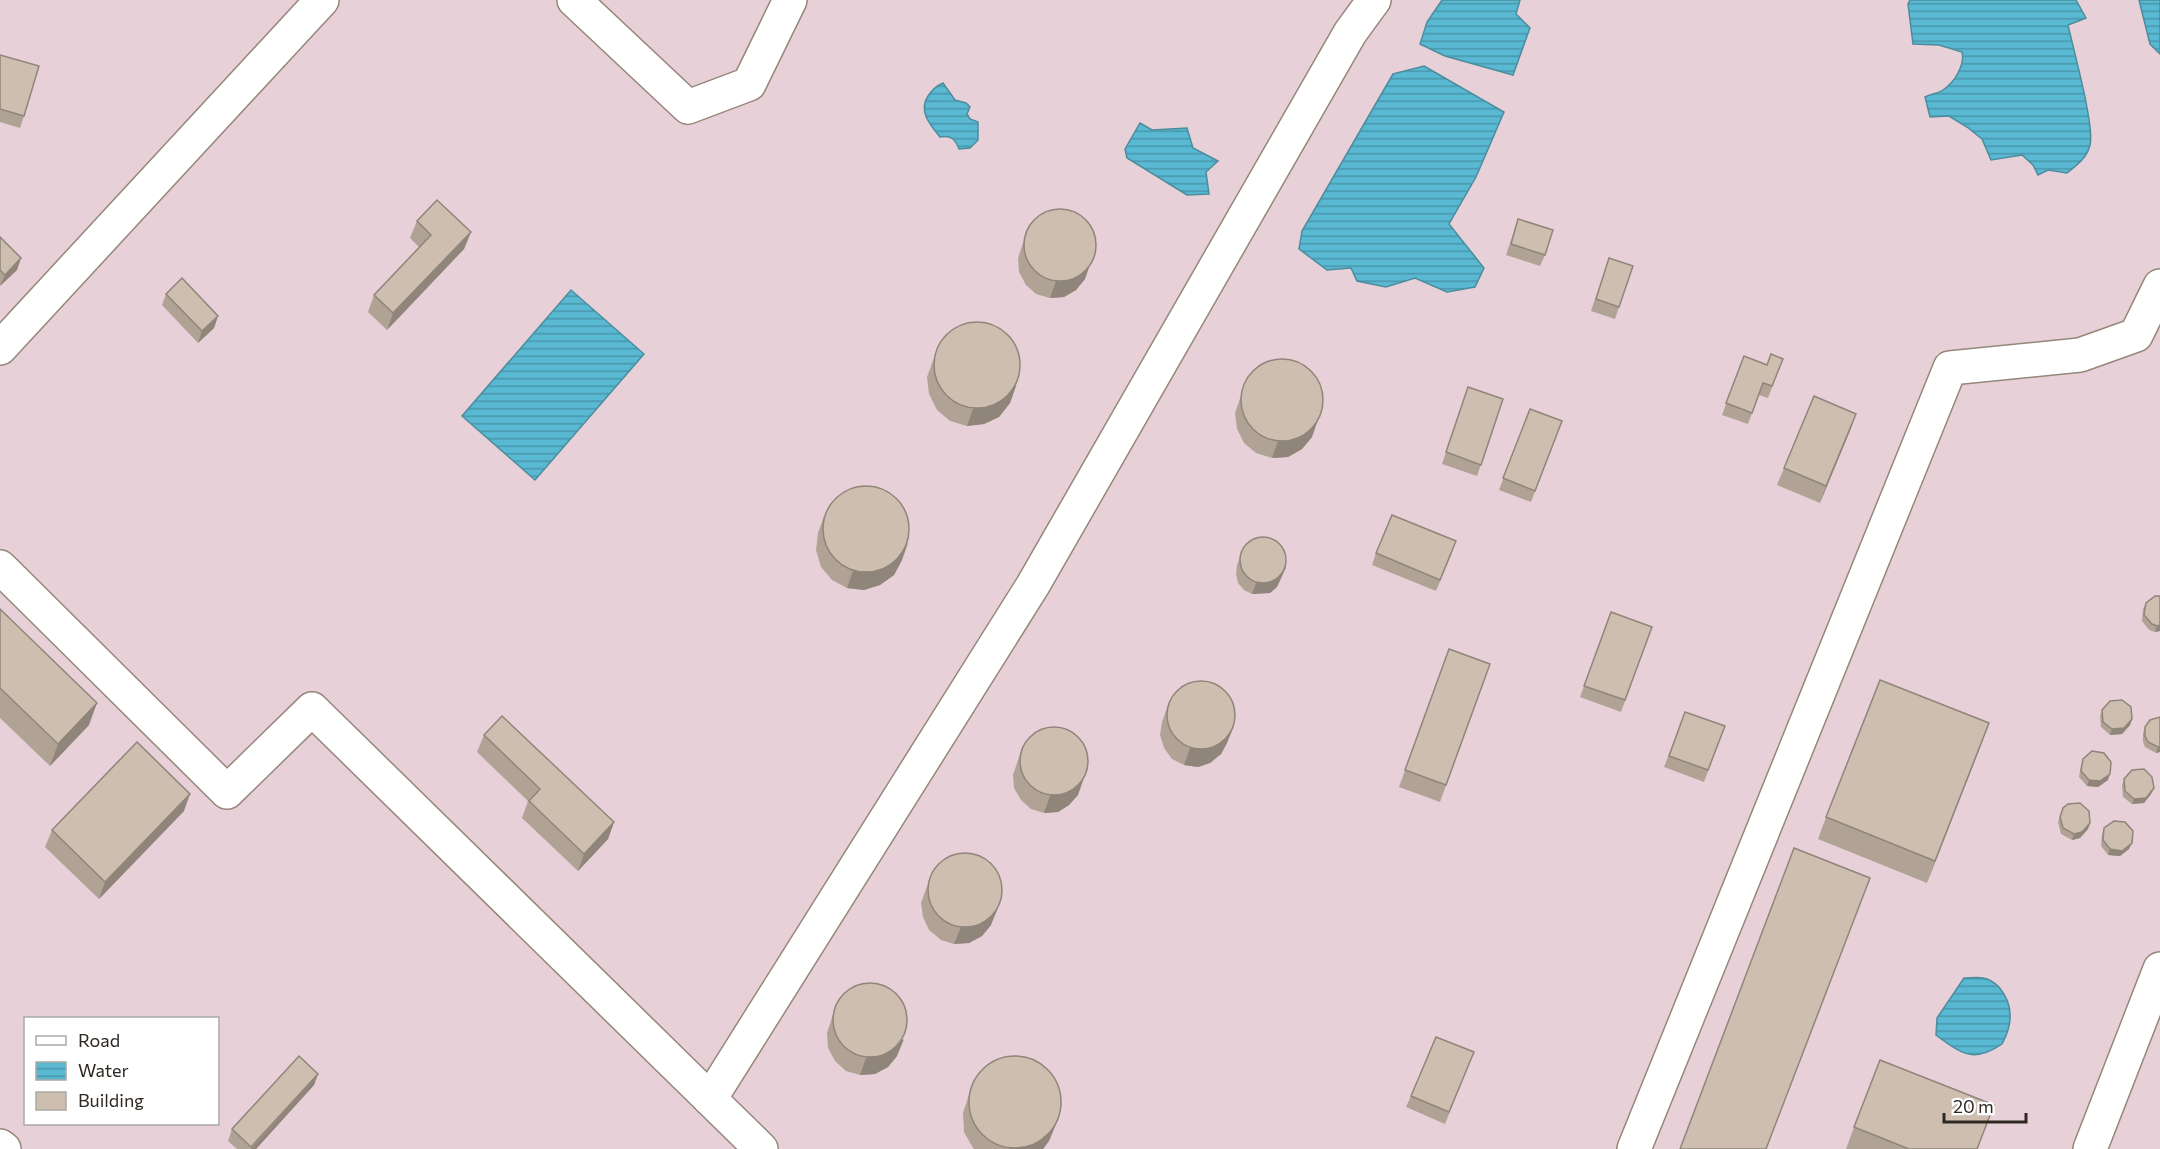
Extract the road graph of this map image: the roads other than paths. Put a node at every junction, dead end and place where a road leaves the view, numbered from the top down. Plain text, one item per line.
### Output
1 (322, 0) edge
2 (574, 0) edge
3 (790, 0) edge
4 (1374, 0) edge
5 (2160, 286) edge
6 (2148, 339) edge
7 (0, 348) edge
8 (0, 567) edge
9 (2160, 969) edge
10 (710, 1099) junction
11 (0, 1146) edge
12 (4, 1149) edge
13 (761, 1149) edge
14 (1634, 1149) edge
15 (2090, 1149) edge

1 - 7 lane
2 - 3 lane
4 - 10 lane
5 - 6 lane
6 - 14 lane
8 - 10 lane
9 - 15 lane
10 - 13 lane
11 - 12 lane

